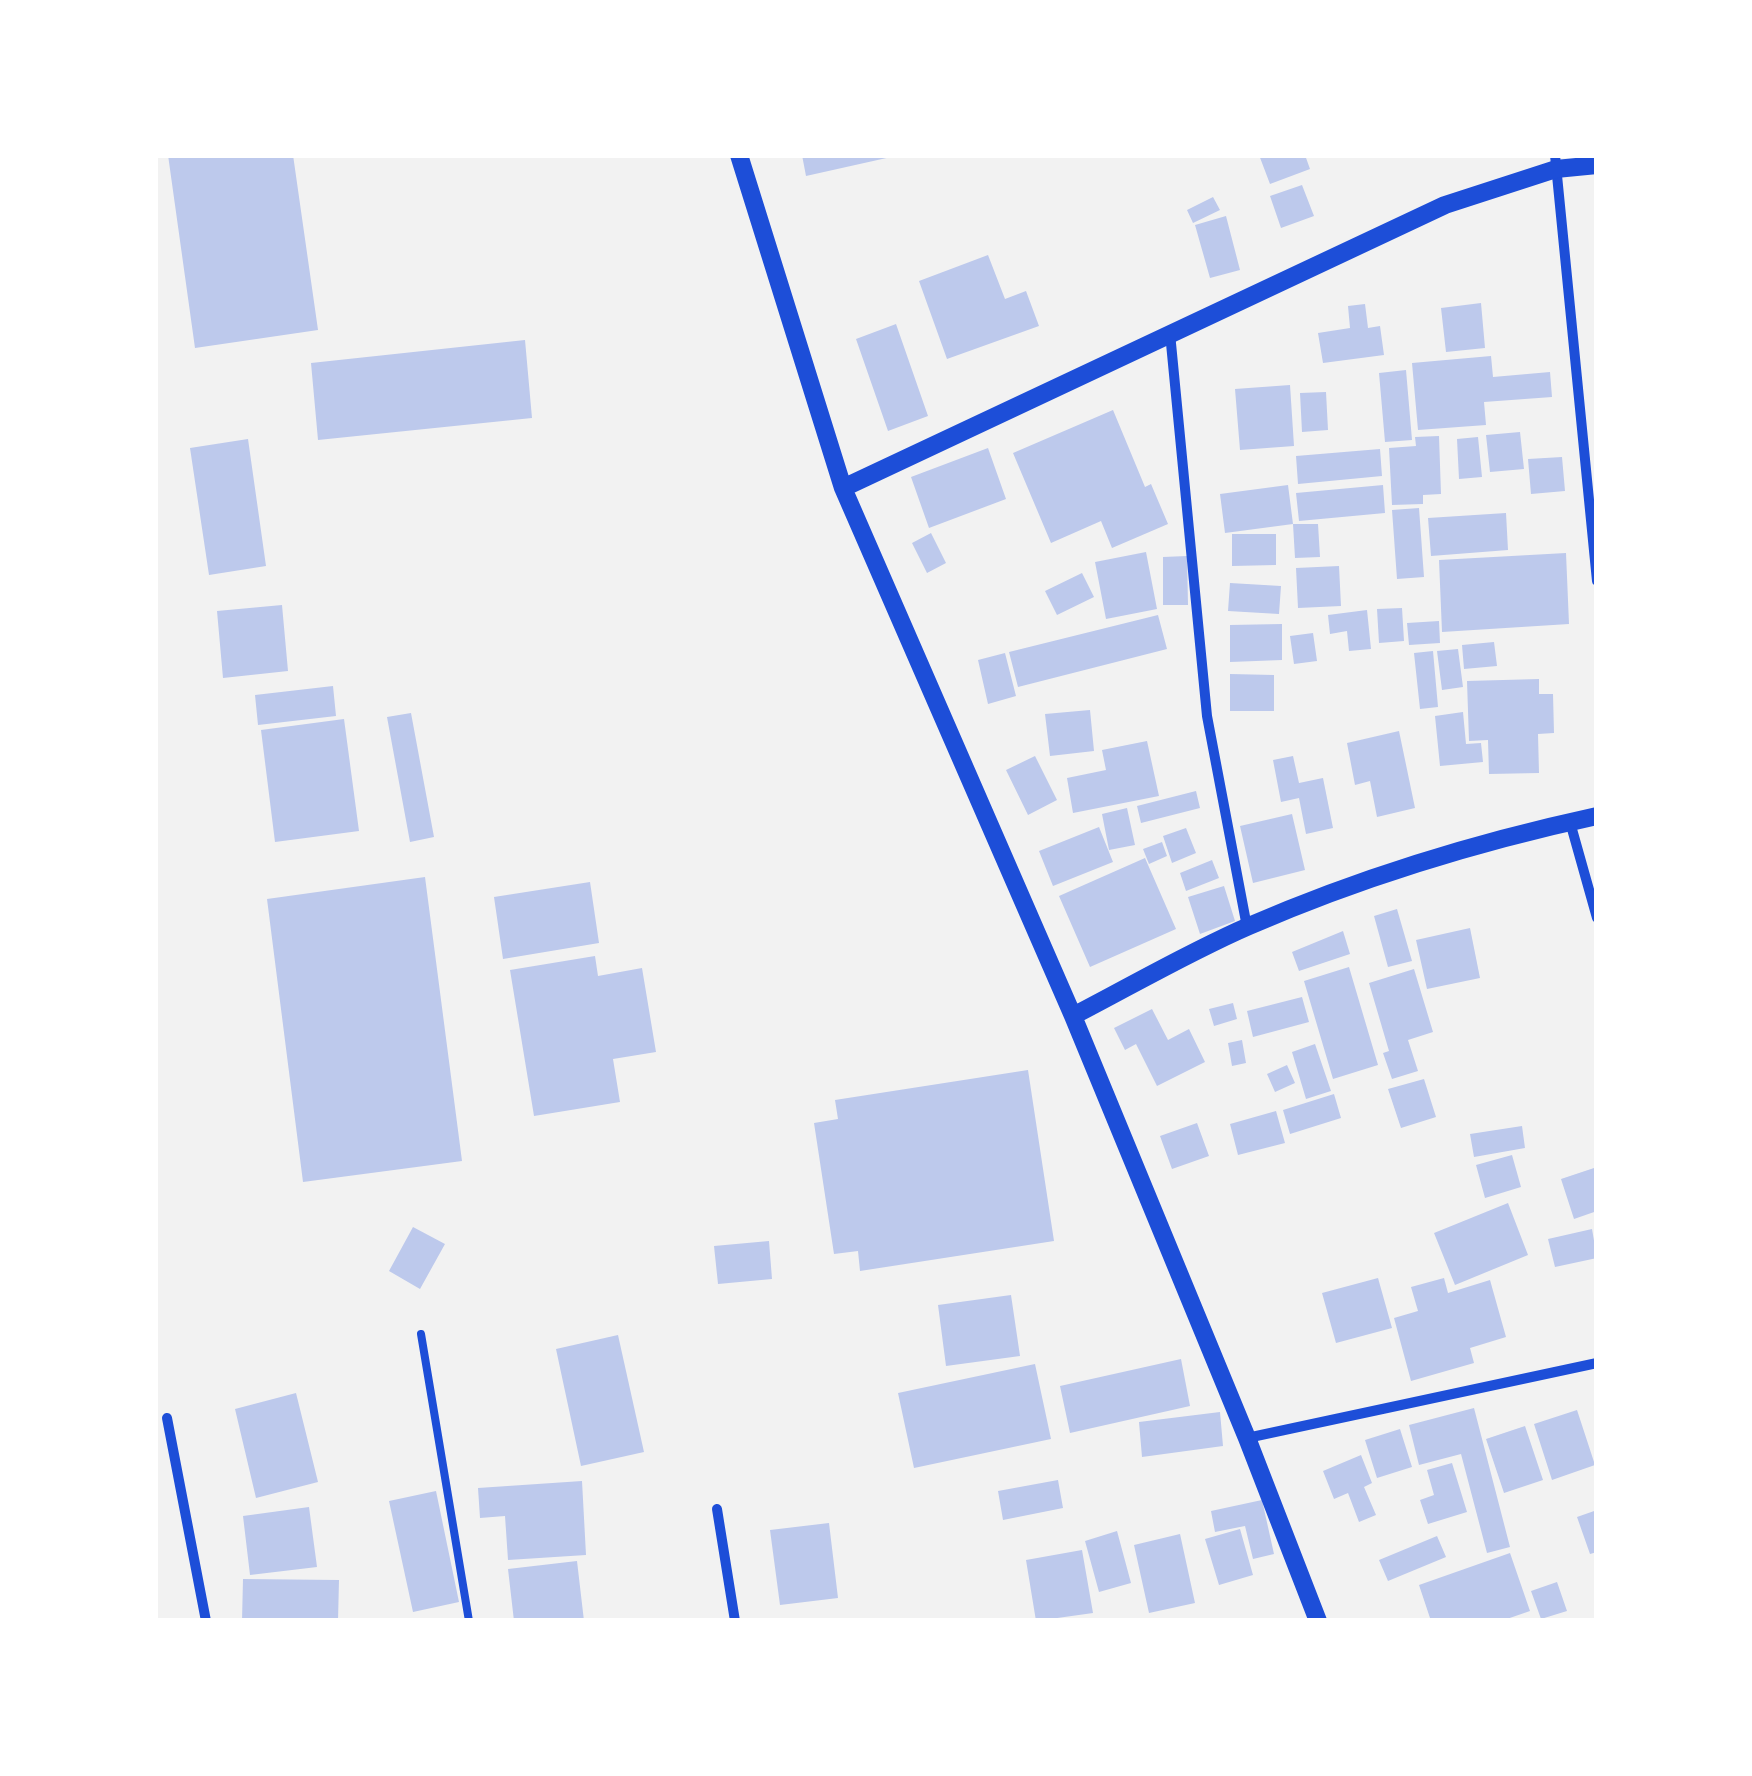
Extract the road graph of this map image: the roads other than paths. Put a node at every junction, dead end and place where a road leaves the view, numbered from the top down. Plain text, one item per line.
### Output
1 (741, 156) edge
2 (1556, 162) edge
3 (1597, 165) edge
4 (1170, 332) junction
5 (843, 488) junction
6 (1597, 580) edge
7 (1597, 816) edge
8 (1570, 822) junction
9 (1597, 918) edge
10 (1247, 927) junction
11 (1073, 1016) junction
12 (421, 1334) dead end
13 (1597, 1363) edge
14 (167, 1418) dead end
15 (1247, 1438) junction
16 (717, 1509) dead end
17 (206, 1621) edge
18 (469, 1621) edge
19 (735, 1621) edge
20 (1318, 1621) edge

1 - 5 street
2 - 3 street
2 - 4 street
2 - 6 street
4 - 5 street
4 - 10 street
5 - 11 street
7 - 8 street
8 - 9 street
8 - 10 street
10 - 11 street
11 - 15 street
12 - 18 lane
13 - 15 street
14 - 17 street
15 - 20 street
16 - 19 street

